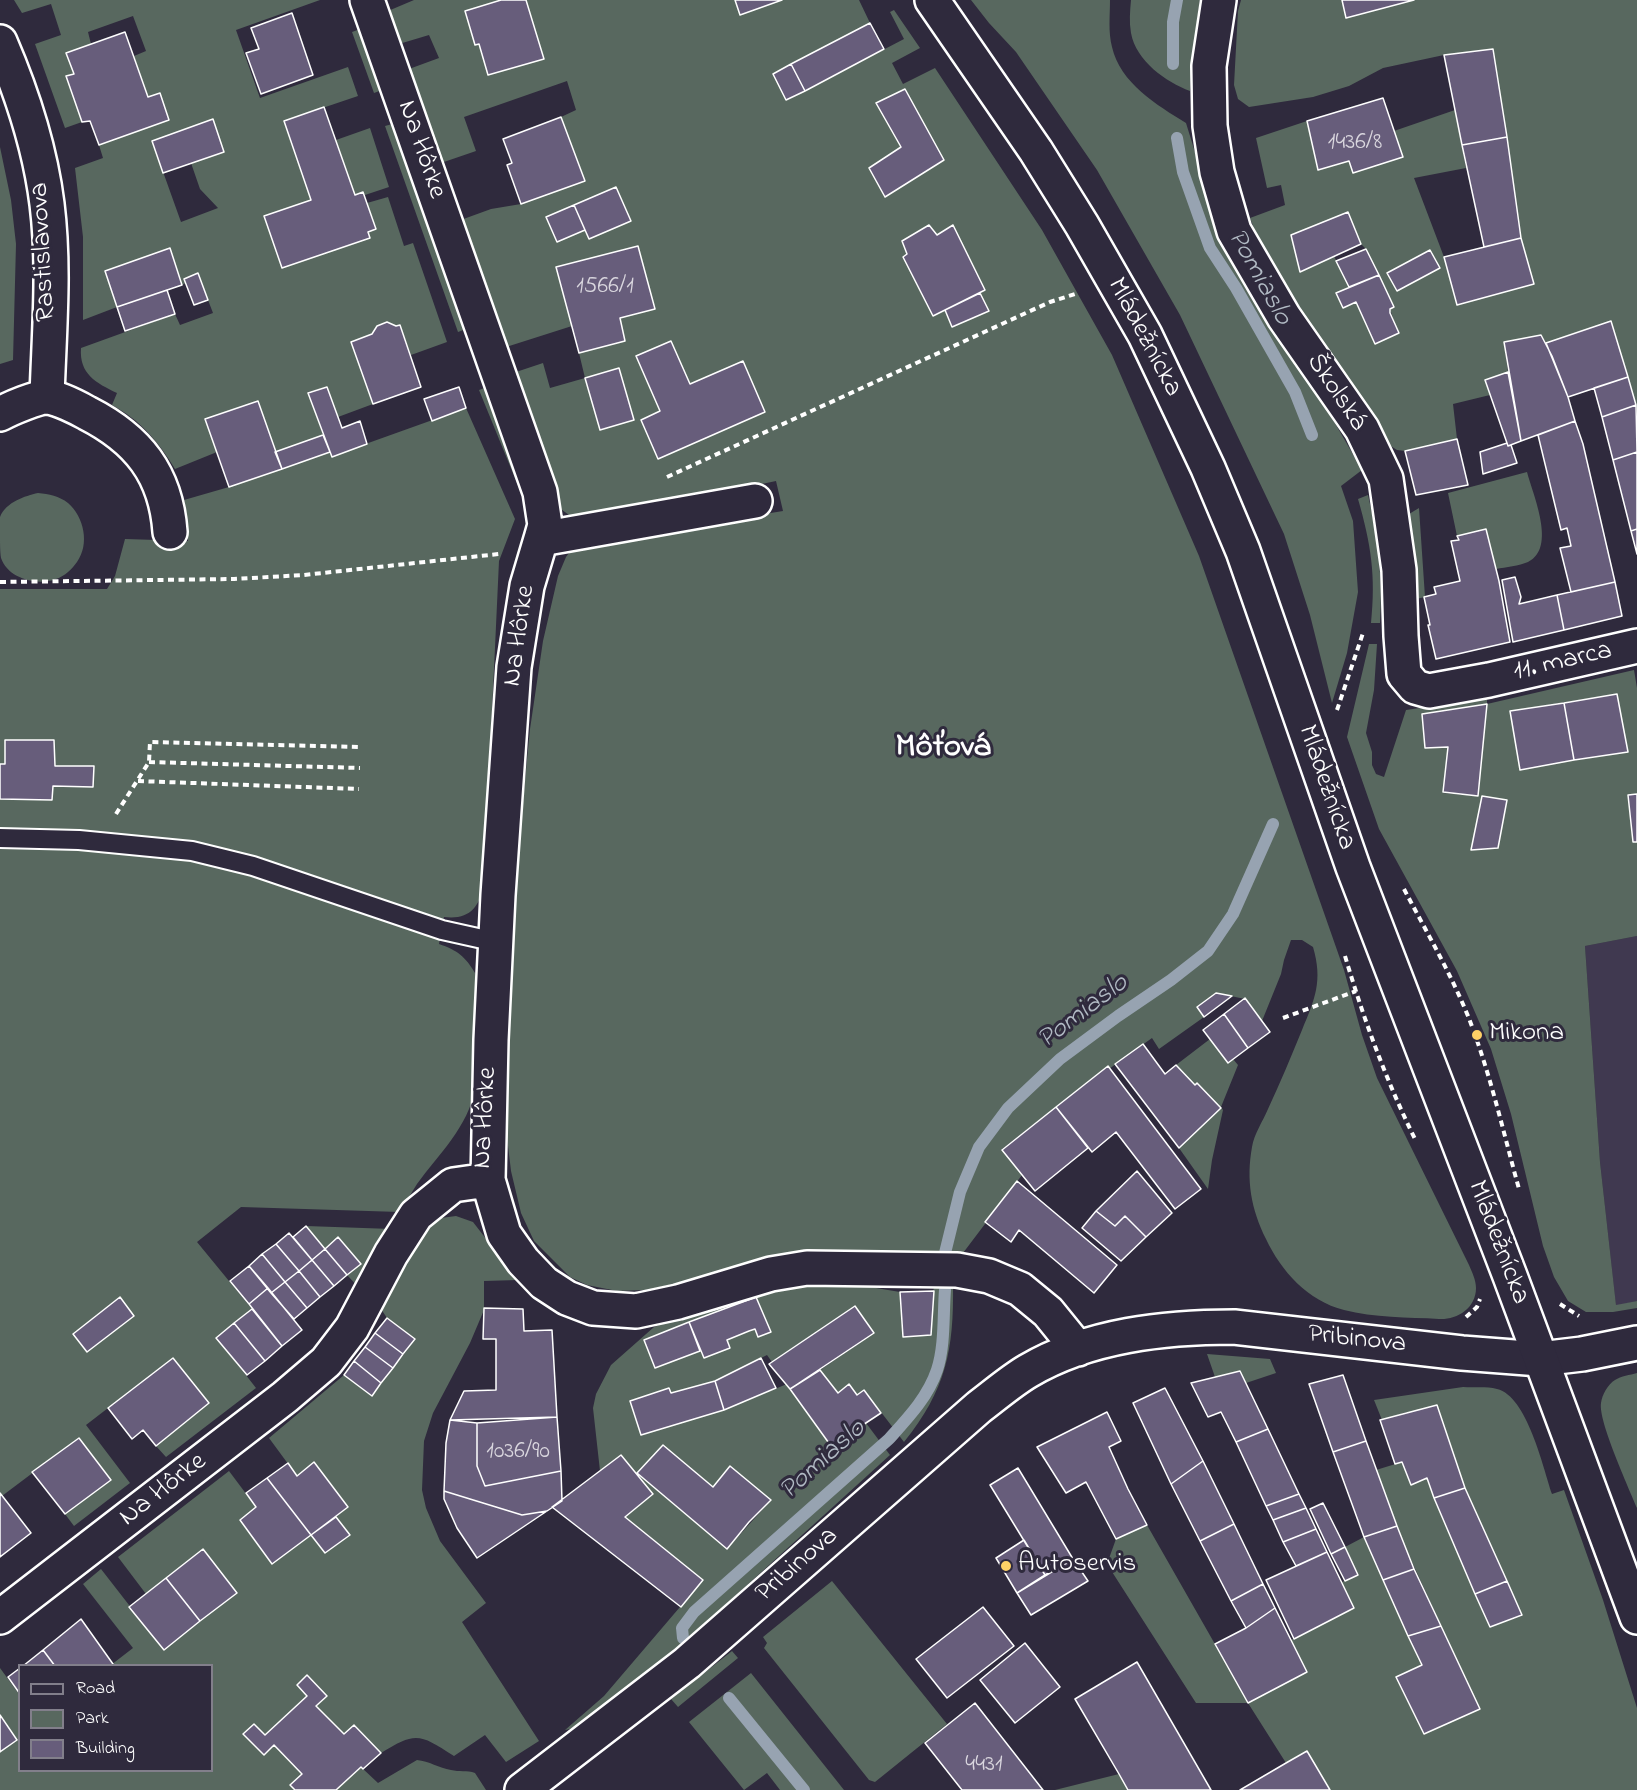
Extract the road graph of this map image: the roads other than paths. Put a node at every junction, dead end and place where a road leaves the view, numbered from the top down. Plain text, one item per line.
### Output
1 (367, 0) edge
2 (932, 0) edge
3 (1218, 0) edge
4 (0, 42) edge
5 (47, 397) junction
6 (0, 414) edge
7 (755, 501) dead end
8 (170, 532) dead end
9 (543, 532) junction
10 (1637, 646) edge
11 (1489, 680) joint
12 (0, 838) edge
13 (496, 942) junction
14 (488, 1180) junction
15 (1637, 1343) edge
16 (1078, 1349) junction
17 (1540, 1359) junction
18 (0, 1617) edge
19 (1637, 1617) edge
20 (522, 1790) edge

1 - 9 street, Na Hôrke
2 - 17 street, Mládežnícka
3 - 11 street, Školská
4 - 5 street, Rastislavova
5 - 6 street
5 - 8 street
7 - 9 street
9 - 13 street, Na Hôrke
10 - 11 street, 11. marca
12 - 13 lane
13 - 14 street, Na Hôrke
14 - 16 street
14 - 18 street, Na Hôrke
15 - 17 street, Pribinova
16 - 17 street, Pribinova
16 - 20 street, Pribinova
17 - 19 street, Mládežnícka

